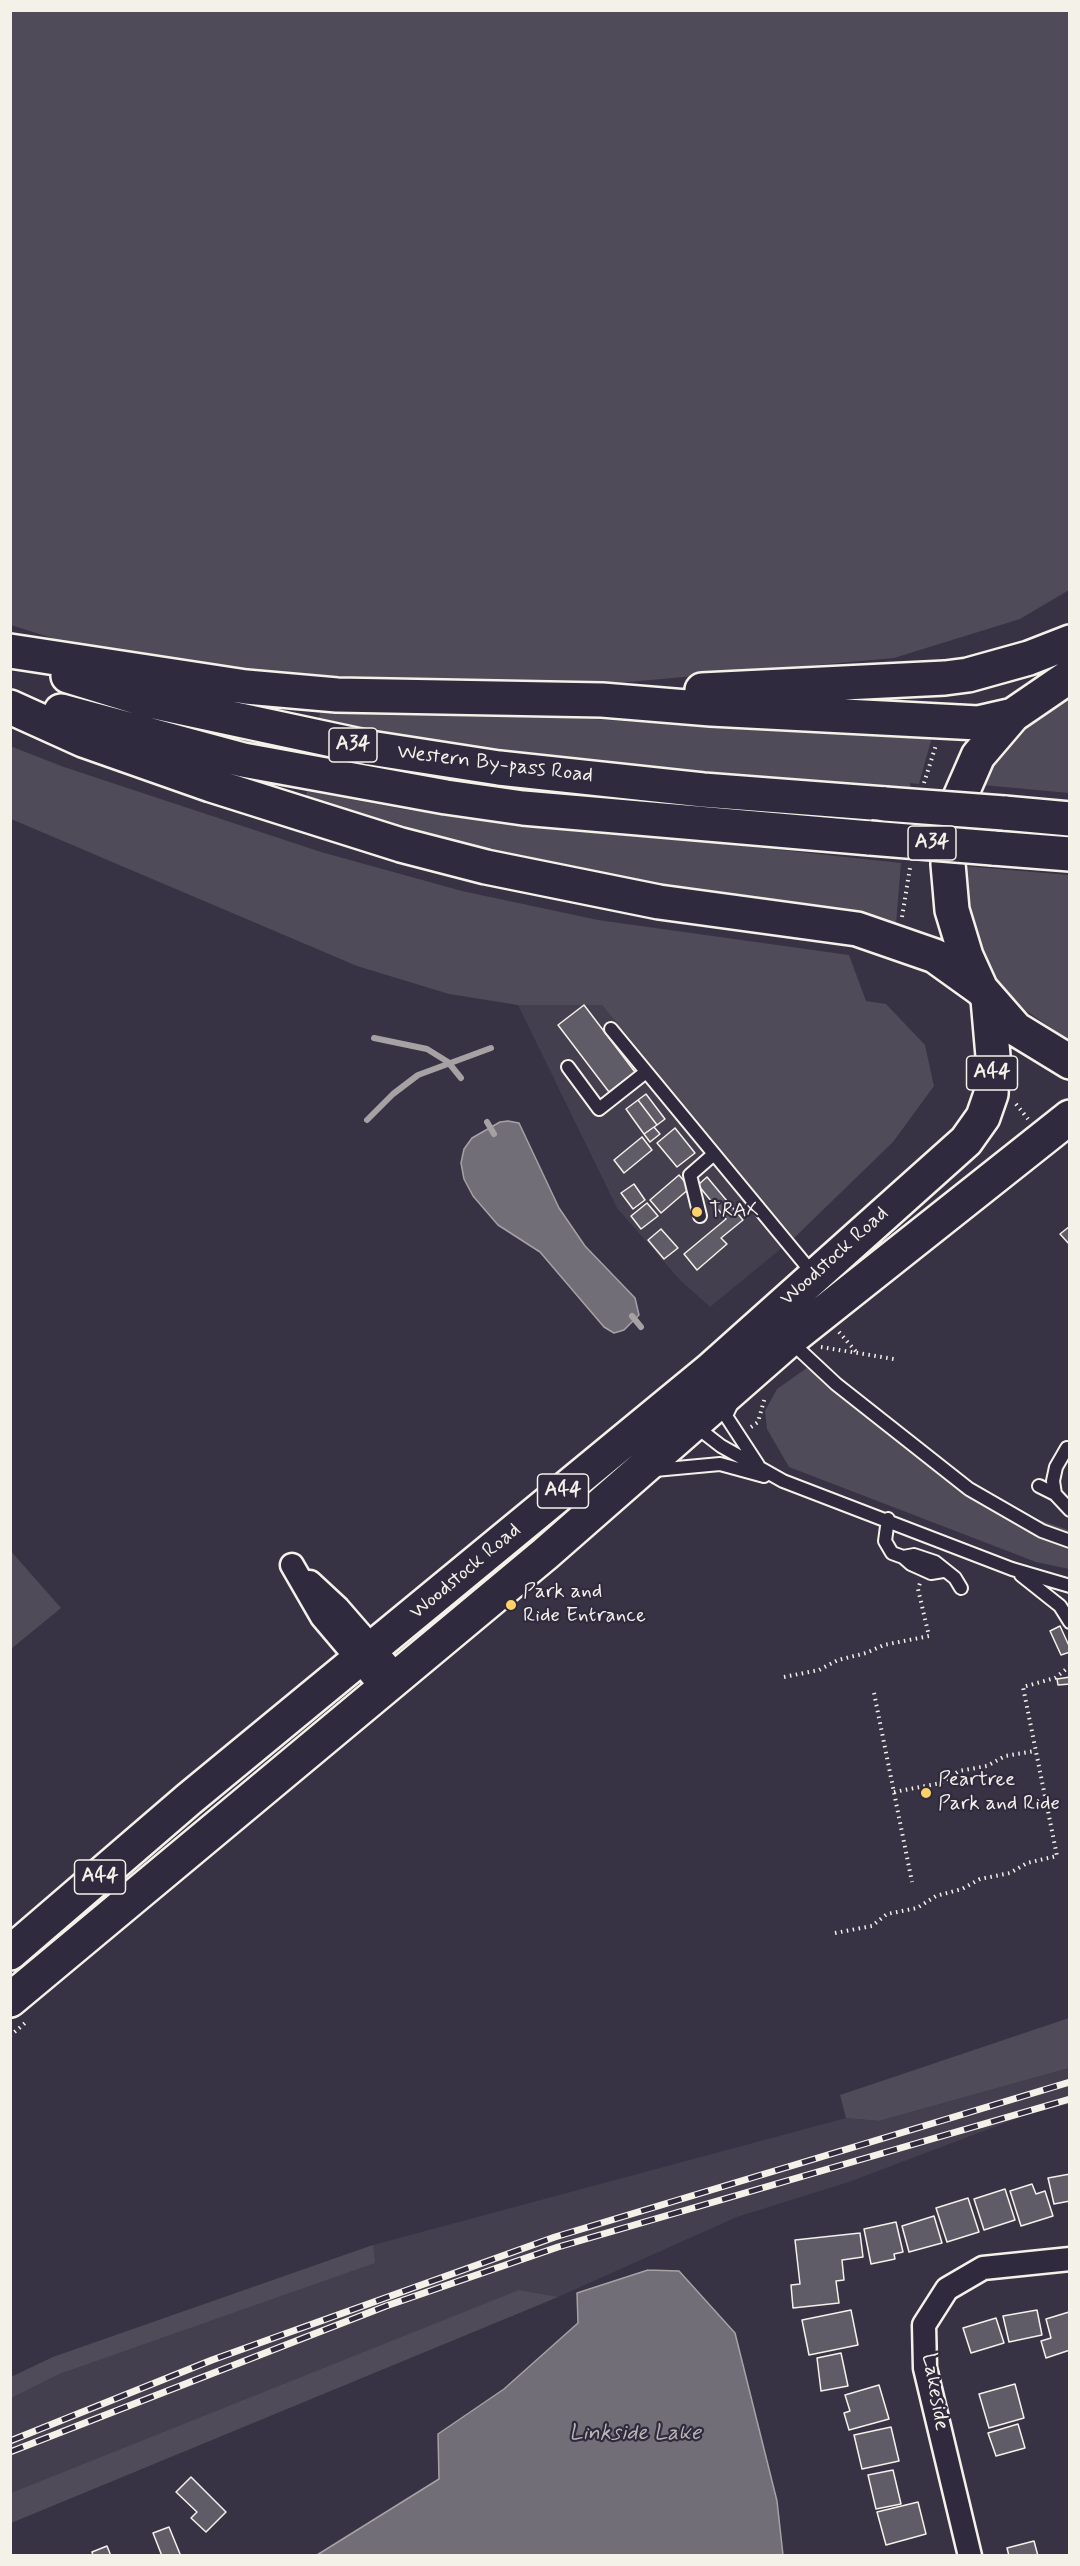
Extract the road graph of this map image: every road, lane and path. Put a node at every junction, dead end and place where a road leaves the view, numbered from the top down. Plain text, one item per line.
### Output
1 (1070, 642) edge
2 (10, 651) edge
3 (10, 658) edge
4 (1070, 676) edge
5 (10, 697) edge
6 (602, 700) junction
7 (10, 707) edge
8 (1013, 715) junction
9 (1070, 819) edge
10 (1070, 854) edge
11 (985, 994) junction
12 (611, 1029) dead end
13 (1070, 1062) edge
14 (568, 1067) dead end
15 (646, 1072) junction
16 (1070, 1117) edge
17 (714, 1154) junction
18 (700, 1216) dead end
19 (814, 1275) junction
20 (844, 1339) dead end
21 (803, 1343) junction
22 (858, 1355) junction
23 (894, 1359) dead end
24 (710, 1370) junction
25 (740, 1383) junction
26 (680, 1414) junction
27 (1067, 1448) dead end
28 (759, 1468) junction
29 (635, 1476) junction
30 (783, 1481) junction
31 (1040, 1486) dead end
32 (1055, 1494) junction
33 (1070, 1510) edge
34 (888, 1519) junction
35 (566, 1536) junction
36 (1070, 1540) edge
37 (903, 1557) junction
38 (923, 1569) junction
39 (1012, 1569) junction
40 (943, 1571) junction
41 (458, 1579) junction
42 (1070, 1586) edge
43 (961, 1588) dead end
44 (1070, 1622) edge
45 (366, 1655) junction
46 (1070, 1666) edge
47 (784, 1677) dead end
48 (390, 1683) junction
49 (874, 1693) dead end
50 (1036, 1750) junction
51 (274, 1780) junction
52 (894, 1792) junction
53 (189, 1799) junction
54 (116, 1845) dead end
55 (76, 1879) dead end
56 (912, 1882) dead end
57 (835, 1933) dead end
58 (10, 1941) edge
59 (10, 1953) edge
60 (10, 2000) edge
61 (1070, 2259) edge
62 (970, 2556) edge

1 - 6 highway
2 - 6 highway
3 - 9 highway, Western By-pass Road / A34, bridge
4 - 8 highway
5 - 10 highway, Western By-pass Road / A34, bridge
6 - 8 highway
7 - 11 highway
8 - 11 highway
11 - 13 highway
11 - 19 highway, Woodstock Road / A44
12 - 15 lane
14 - 15 lane
15 - 17 lane
16 - 21 highway, Woodstock Road / A44
17 - 18 lane
17 - 19 lane
19 - 24 highway, Woodstock Road / A44
20 - 22 path
21 - 22 path
21 - 25 highway, Woodstock Road / A44
21 - 36 lane
22 - 23 path
24 - 26 highway, Woodstock Road / A44
24 - 41 lane
25 - 26 highway, Woodstock Road / A44
25 - 28 lane
26 - 28 lane
26 - 29 highway, A44
26 - 41 highway, Woodstock Road / A44
27 - 32 lane
28 - 30 lane
29 - 30 lane
29 - 35 highway, A44
30 - 34 lane
31 - 32 lane
32 - 33 lane
34 - 37 lane
34 - 39 lane
35 - 48 highway, Woodstock Road / A44
35 - 51 lane
37 - 38 lane
37 - 40 lane
38 - 40 lane
38 - 47 path
39 - 42 lane
39 - 44 lane
40 - 43 lane
41 - 45 highway, Woodstock Road / A44
45 - 48 street
45 - 53 highway, Woodstock Road / A44
46 - 50 path
48 - 51 highway, Woodstock Road / A44
49 - 52 path
50 - 52 path
50 - 57 path
51 - 60 highway, Woodstock Road / A44
52 - 56 path
53 - 54 lane
53 - 59 highway, Woodstock Road / A44
55 - 58 lane
61 - 62 street, Lakeside

